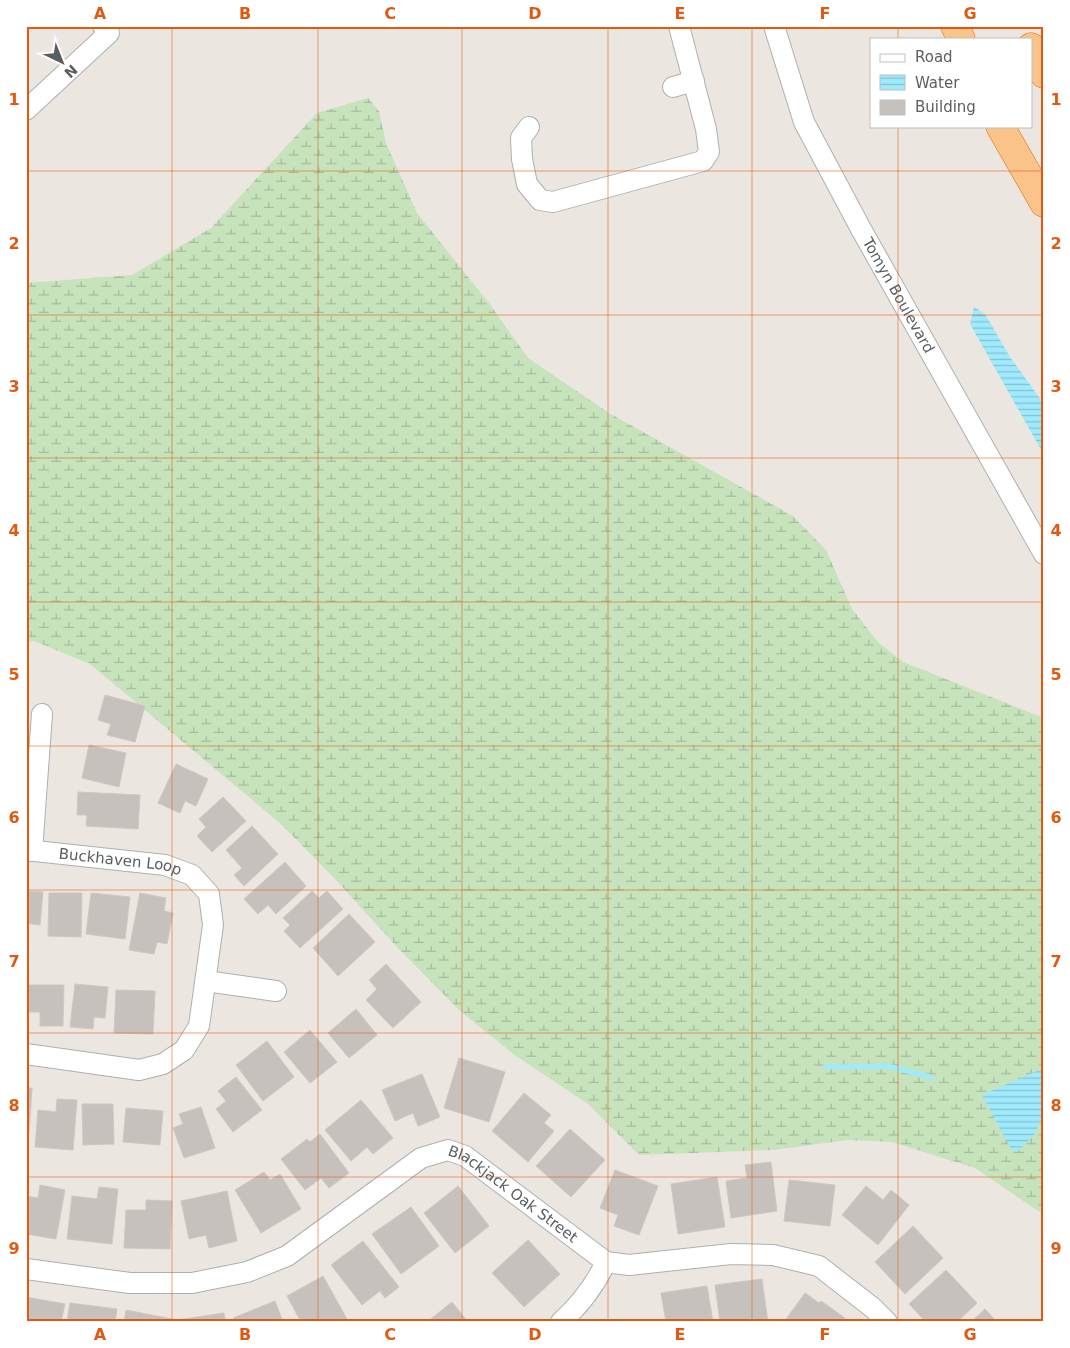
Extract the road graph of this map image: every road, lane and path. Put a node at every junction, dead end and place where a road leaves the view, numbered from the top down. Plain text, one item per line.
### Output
1 (103, 26) edge
2 (679, 26) edge
3 (774, 26) edge
4 (955, 26) edge
5 (1022, 26) edge
6 (961, 38) edge
7 (1027, 38) edge
8 (1032, 49) edge
9 (1044, 74) edge
10 (694, 81) junction
11 (673, 87) dead end
12 (26, 110) edge
13 (529, 127) dead end
14 (1001, 128) edge
15 (1042, 199) edge
16 (1044, 554) edge
17 (42, 714) dead end
18 (29, 851) edge
19 (206, 981) junction
20 (276, 991) dead end
21 (26, 1054) edge
22 (606, 1262) junction
23 (26, 1269) edge
24 (561, 1322) edge
25 (887, 1322) edge

1 - 12 street
2 - 10 street
3 - 16 street, Tomyn Boulevard
4 - 6 highway
5 - 7 highway
8 - 9 highway
10 - 11 street
10 - 13 street
14 - 15 highway
17 - 18 street
18 - 19 street, Buckhaven Loop
19 - 20 street
19 - 21 street, Buckhaven Loop
22 - 23 street, Blackjack Oak Street
22 - 24 street
22 - 25 street

